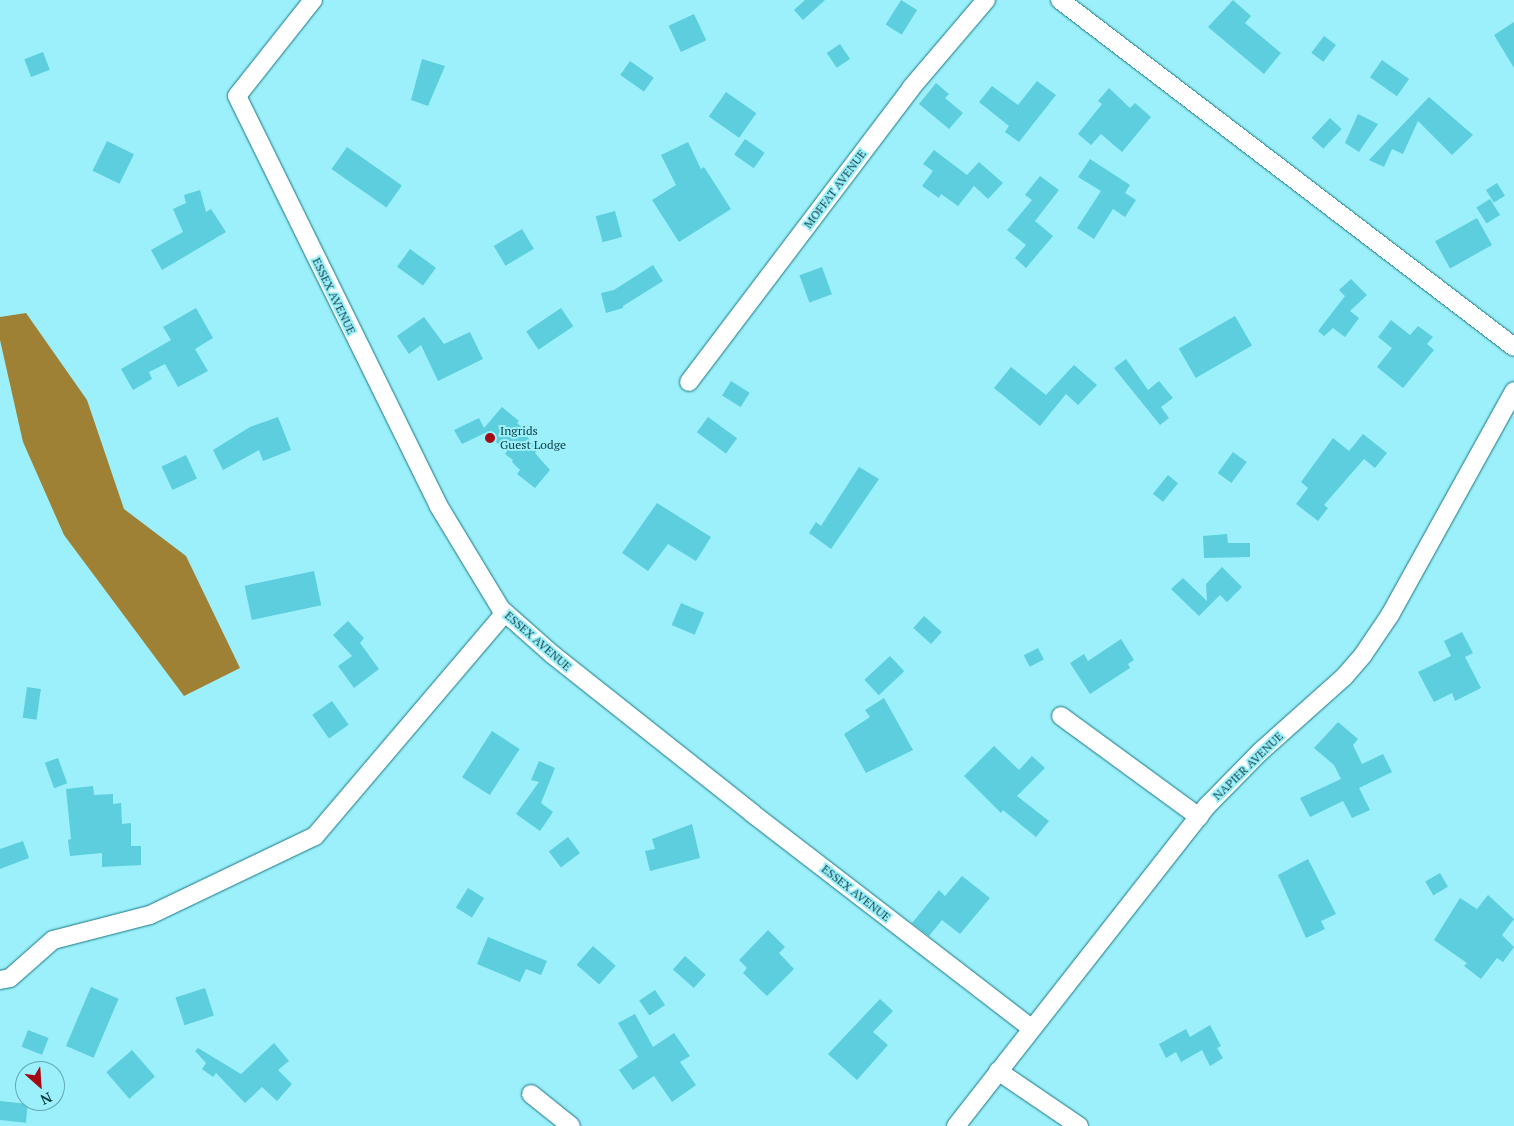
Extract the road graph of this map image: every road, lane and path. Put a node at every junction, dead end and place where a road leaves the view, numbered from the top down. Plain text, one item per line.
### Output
1 (313, 0) edge
2 (986, 0) edge
3 (1060, 0) edge
4 (1514, 347) edge
5 (689, 382) dead end
6 (1512, 400) edge
7 (505, 613) junction
8 (1061, 716) dead end
9 (1198, 817) junction
10 (0, 980) edge
11 (1031, 1028) junction
12 (998, 1071) junction
13 (530, 1094) dead end
14 (571, 1126) edge
15 (956, 1126) edge
16 (1079, 1126) edge

1 - 7 street, ESSEX AVENUE
2 - 5 street, MOFFAT AVENUE
3 - 4 street
6 - 9 street, NAPIER AVENUE
7 - 10 street
7 - 11 street, ESSEX AVENUE
8 - 9 street
9 - 11 street, NAPIER AVENUE
11 - 12 street, NAPIER AVENUE
12 - 15 street, NAPIER AVENUE
12 - 16 street
13 - 14 street

